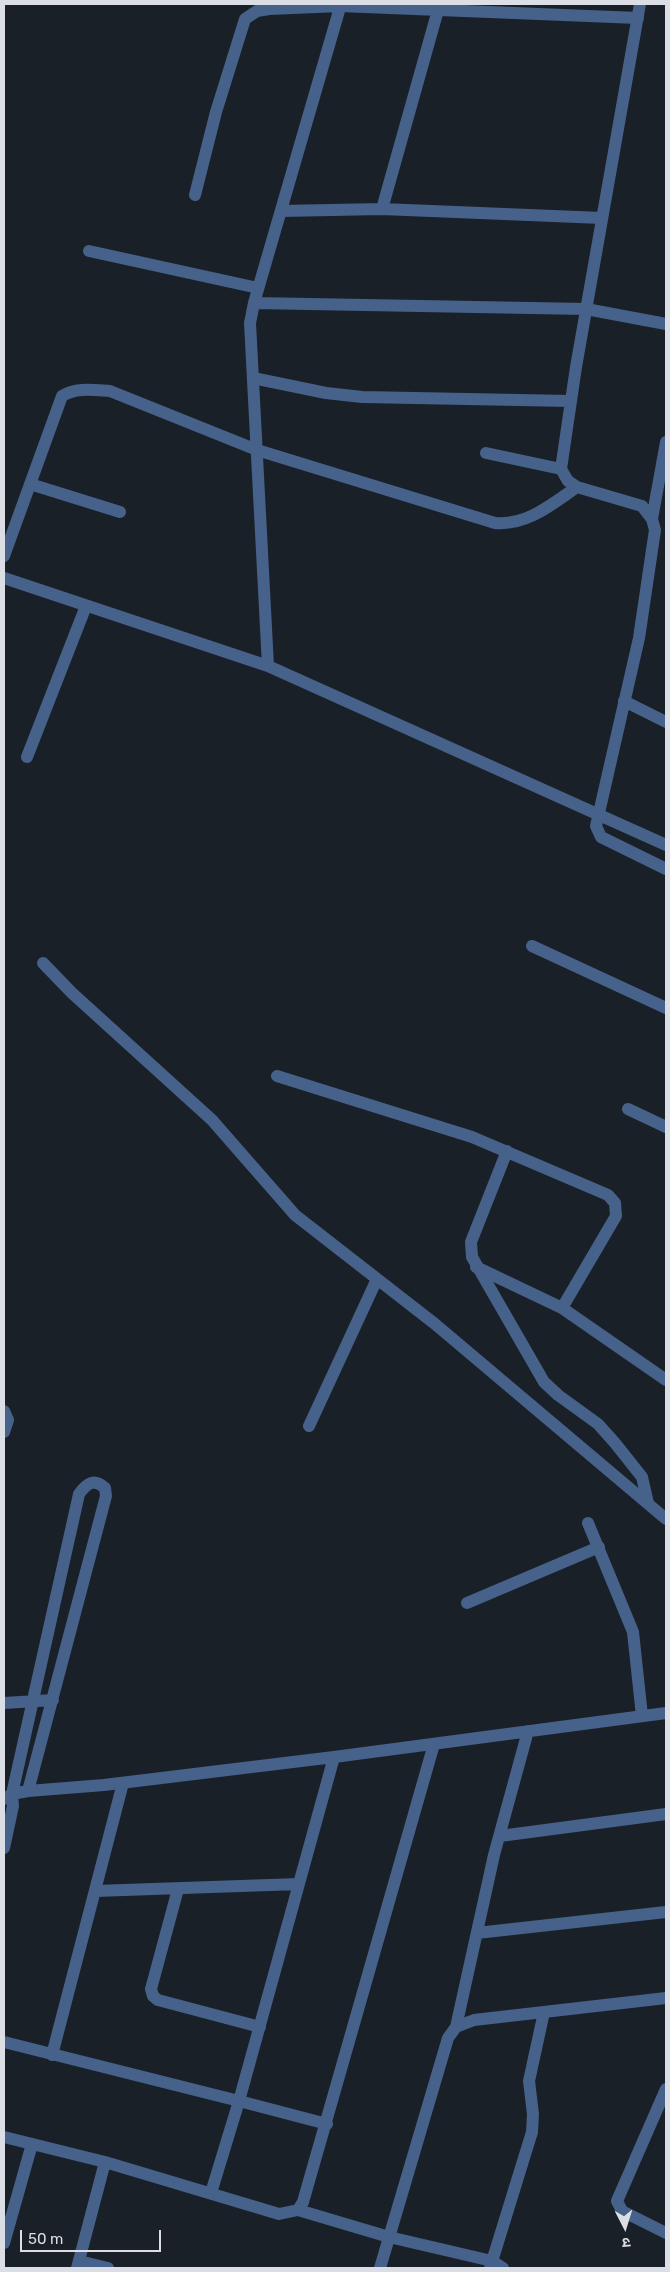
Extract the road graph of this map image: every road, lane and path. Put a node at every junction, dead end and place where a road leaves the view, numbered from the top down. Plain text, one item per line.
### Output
1 (640, 4) edge
2 (340, 5) edge
3 (438, 10) junction
4 (638, 18) junction
5 (195, 195) dead end
6 (382, 209) junction
7 (281, 211) junction
8 (602, 218) junction
9 (89, 251) dead end
10 (258, 288) junction
11 (254, 303) junction
12 (586, 309) junction
13 (666, 324) edge
14 (253, 378) junction
15 (571, 401) junction
16 (666, 442) edge
17 (257, 450) junction
18 (486, 453) dead end
19 (562, 470) junction
20 (30, 484) junction
21 (577, 487) junction
22 (120, 512) dead end
23 (658, 527) edge
24 (4, 556) edge
25 (4, 578) edge
26 (86, 606) junction
27 (268, 666) junction
28 (624, 701) junction
29 (666, 722) edge
30 (27, 757) dead end
31 (598, 813) junction
32 (666, 846) edge
33 (666, 869) edge
34 (532, 946) dead end
35 (43, 963) dead end
36 (666, 1008) edge
37 (277, 1076) dead end
38 (628, 1109) dead end
39 (666, 1127) edge
40 (507, 1152) junction
41 (476, 1266) junction
42 (376, 1279) junction
43 (562, 1308) junction
44 (666, 1380) edge
45 (4, 1411) edge
46 (309, 1426) dead end
47 (4, 1432) edge
48 (648, 1503) junction
49 (666, 1518) edge
50 (588, 1524) dead end
51 (599, 1547) junction
52 (467, 1603) dead end
53 (32, 1700) junction
54 (53, 1700) junction
55 (4, 1703) edge
56 (666, 1712) edge
57 (642, 1716) junction
58 (528, 1731) junction
59 (434, 1744) junction
60 (334, 1757) junction
61 (123, 1783) junction
62 (28, 1791) junction
63 (8, 1796) edge
64 (666, 1814) edge
65 (500, 1836) junction
66 (4, 1848) edge
67 (299, 1884) junction
68 (178, 1889) junction
69 (95, 1891) junction
70 (666, 1912) edge
71 (477, 1933) junction
72 (666, 1998) edge
73 (544, 2012) junction
74 (260, 2027) junction
75 (456, 2027) junction
76 (4, 2042) edge
77 (52, 2054) junction
78 (666, 2089) edge
79 (239, 2101) junction
80 (327, 2124) junction
81 (4, 2137) edge
82 (32, 2144) junction
83 (105, 2162) junction
84 (211, 2193) junction
85 (298, 2210) junction
86 (666, 2234) edge
87 (389, 2237) junction
88 (4, 2243) edge
89 (78, 2265) edge
90 (495, 2266) edge
91 (108, 2268) edge
92 (380, 2268) edge

1 - 4 street
2 - 3 street
2 - 5 street
2 - 7 street
3 - 4 street
3 - 6 street
4 - 8 street
6 - 7 street
6 - 8 street
7 - 10 street
8 - 12 street
9 - 10 street
10 - 11 street
11 - 12 street
11 - 14 street
12 - 13 street
12 - 15 street
14 - 15 street
14 - 17 street
15 - 19 street
16 - 23 street
17 - 20 street
17 - 21 street
17 - 27 street
18 - 19 street
19 - 21 street
20 - 22 street
20 - 24 street
21 - 23 street
23 - 28 street
25 - 26 street
26 - 27 street
26 - 30 street
27 - 31 street
28 - 29 street
28 - 31 street
31 - 32 street
31 - 33 street
34 - 36 street
35 - 42 street
37 - 40 street
38 - 39 street
40 - 41 street
40 - 43 street
41 - 43 street
41 - 48 street
42 - 46 street
42 - 48 street
43 - 44 street
45 - 47 street
48 - 49 street
50 - 51 street
51 - 52 street
51 - 57 street
53 - 54 street
53 - 54 street
53 - 55 street
53 - 63 street
54 - 62 street
56 - 57 street
57 - 58 street
58 - 59 street
58 - 65 street
59 - 60 street
59 - 80 street
60 - 61 street
60 - 67 street
61 - 62 street
61 - 69 street
62 - 63 street
63 - 66 street
64 - 65 street
65 - 71 street
67 - 68 street
67 - 74 street
68 - 69 street
68 - 74 street
69 - 77 street
70 - 71 street
71 - 75 street
72 - 73 street
73 - 75 street
73 - 90 street
74 - 79 street
75 - 87 street
76 - 77 street
77 - 79 street
78 - 86 street
79 - 80 street
79 - 84 street
80 - 85 street
81 - 82 street
82 - 83 street
82 - 88 street
83 - 84 street
83 - 89 street
84 - 85 street
85 - 87 street
87 - 90 street
87 - 92 street
89 - 91 street

